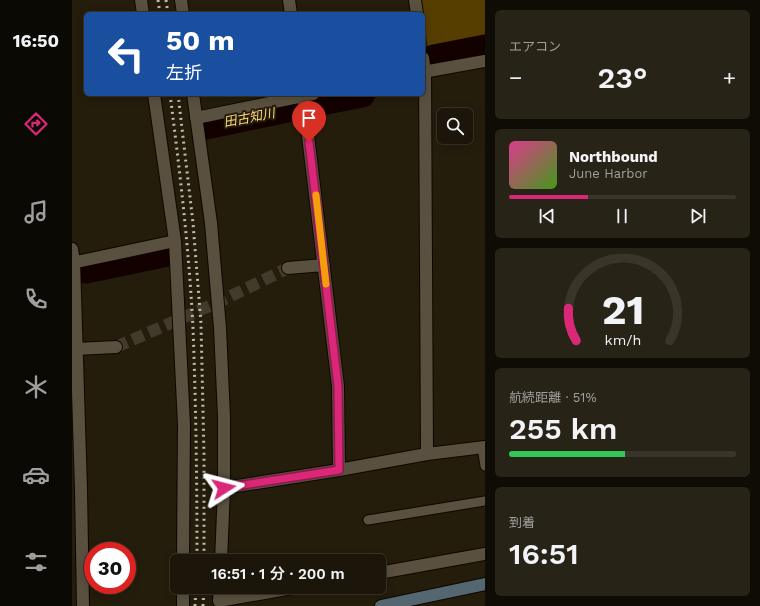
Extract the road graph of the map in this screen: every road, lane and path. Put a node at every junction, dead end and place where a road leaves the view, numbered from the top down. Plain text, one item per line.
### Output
1 (141, 0) edge
2 (181, 0) edge
3 (289, 0) edge
4 (415, 0) edge
5 (143, 12) edge
6 (183, 12) edge
7 (291, 12) edge
8 (417, 12) edge
9 (485, 61) edge
10 (425, 72) edge
11 (154, 96) edge
12 (193, 96) edge
13 (301, 96) edge
14 (306, 96) edge
15 (424, 96) edge
16 (196, 118) junction
17 (175, 241) junction
18 (72, 249) edge
19 (73, 262) edge
20 (324, 265) junction
21 (288, 268) tunnel mouth
22 (75, 344) edge
23 (116, 347) tunnel mouth
24 (75, 411) edge
25 (483, 447) edge
26 (427, 454) junction
27 (485, 466) edge
28 (76, 468) edge
29 (339, 470) junction
30 (224, 488) junction
31 (76, 490) edge
32 (485, 502) edge
33 (368, 520) dead end
34 (183, 554) edge
35 (221, 554) edge
36 (485, 554) edge
37 (386, 571) edge
38 (485, 584) edge
39 (183, 594) edge
40 (220, 594) edge
41 (258, 594) edge
42 (83, 606) edge
43 (183, 606) edge
44 (381, 606) edge

1 - 5 street
2 - 6 street
3 - 7 street
4 - 8 street
9 - 10 street
11 - 17 street
12 - 16 street
13 - 16 street
14 - 20 street
15 - 26 street
16 - 30 street
17 - 19 street
17 - 34 street
18 - 19 street
19 - 22 street
20 - 21 street
20 - 29 street
22 - 23 street
22 - 24 street
24 - 28 street
25 - 26 street
25 - 27 lane
26 - 29 street
28 - 31 street
29 - 30 street
30 - 35 street
31 - 42 street
32 - 33 lane
36 - 37 street
38 - 44 main road
39 - 43 street
40 - 41 street

